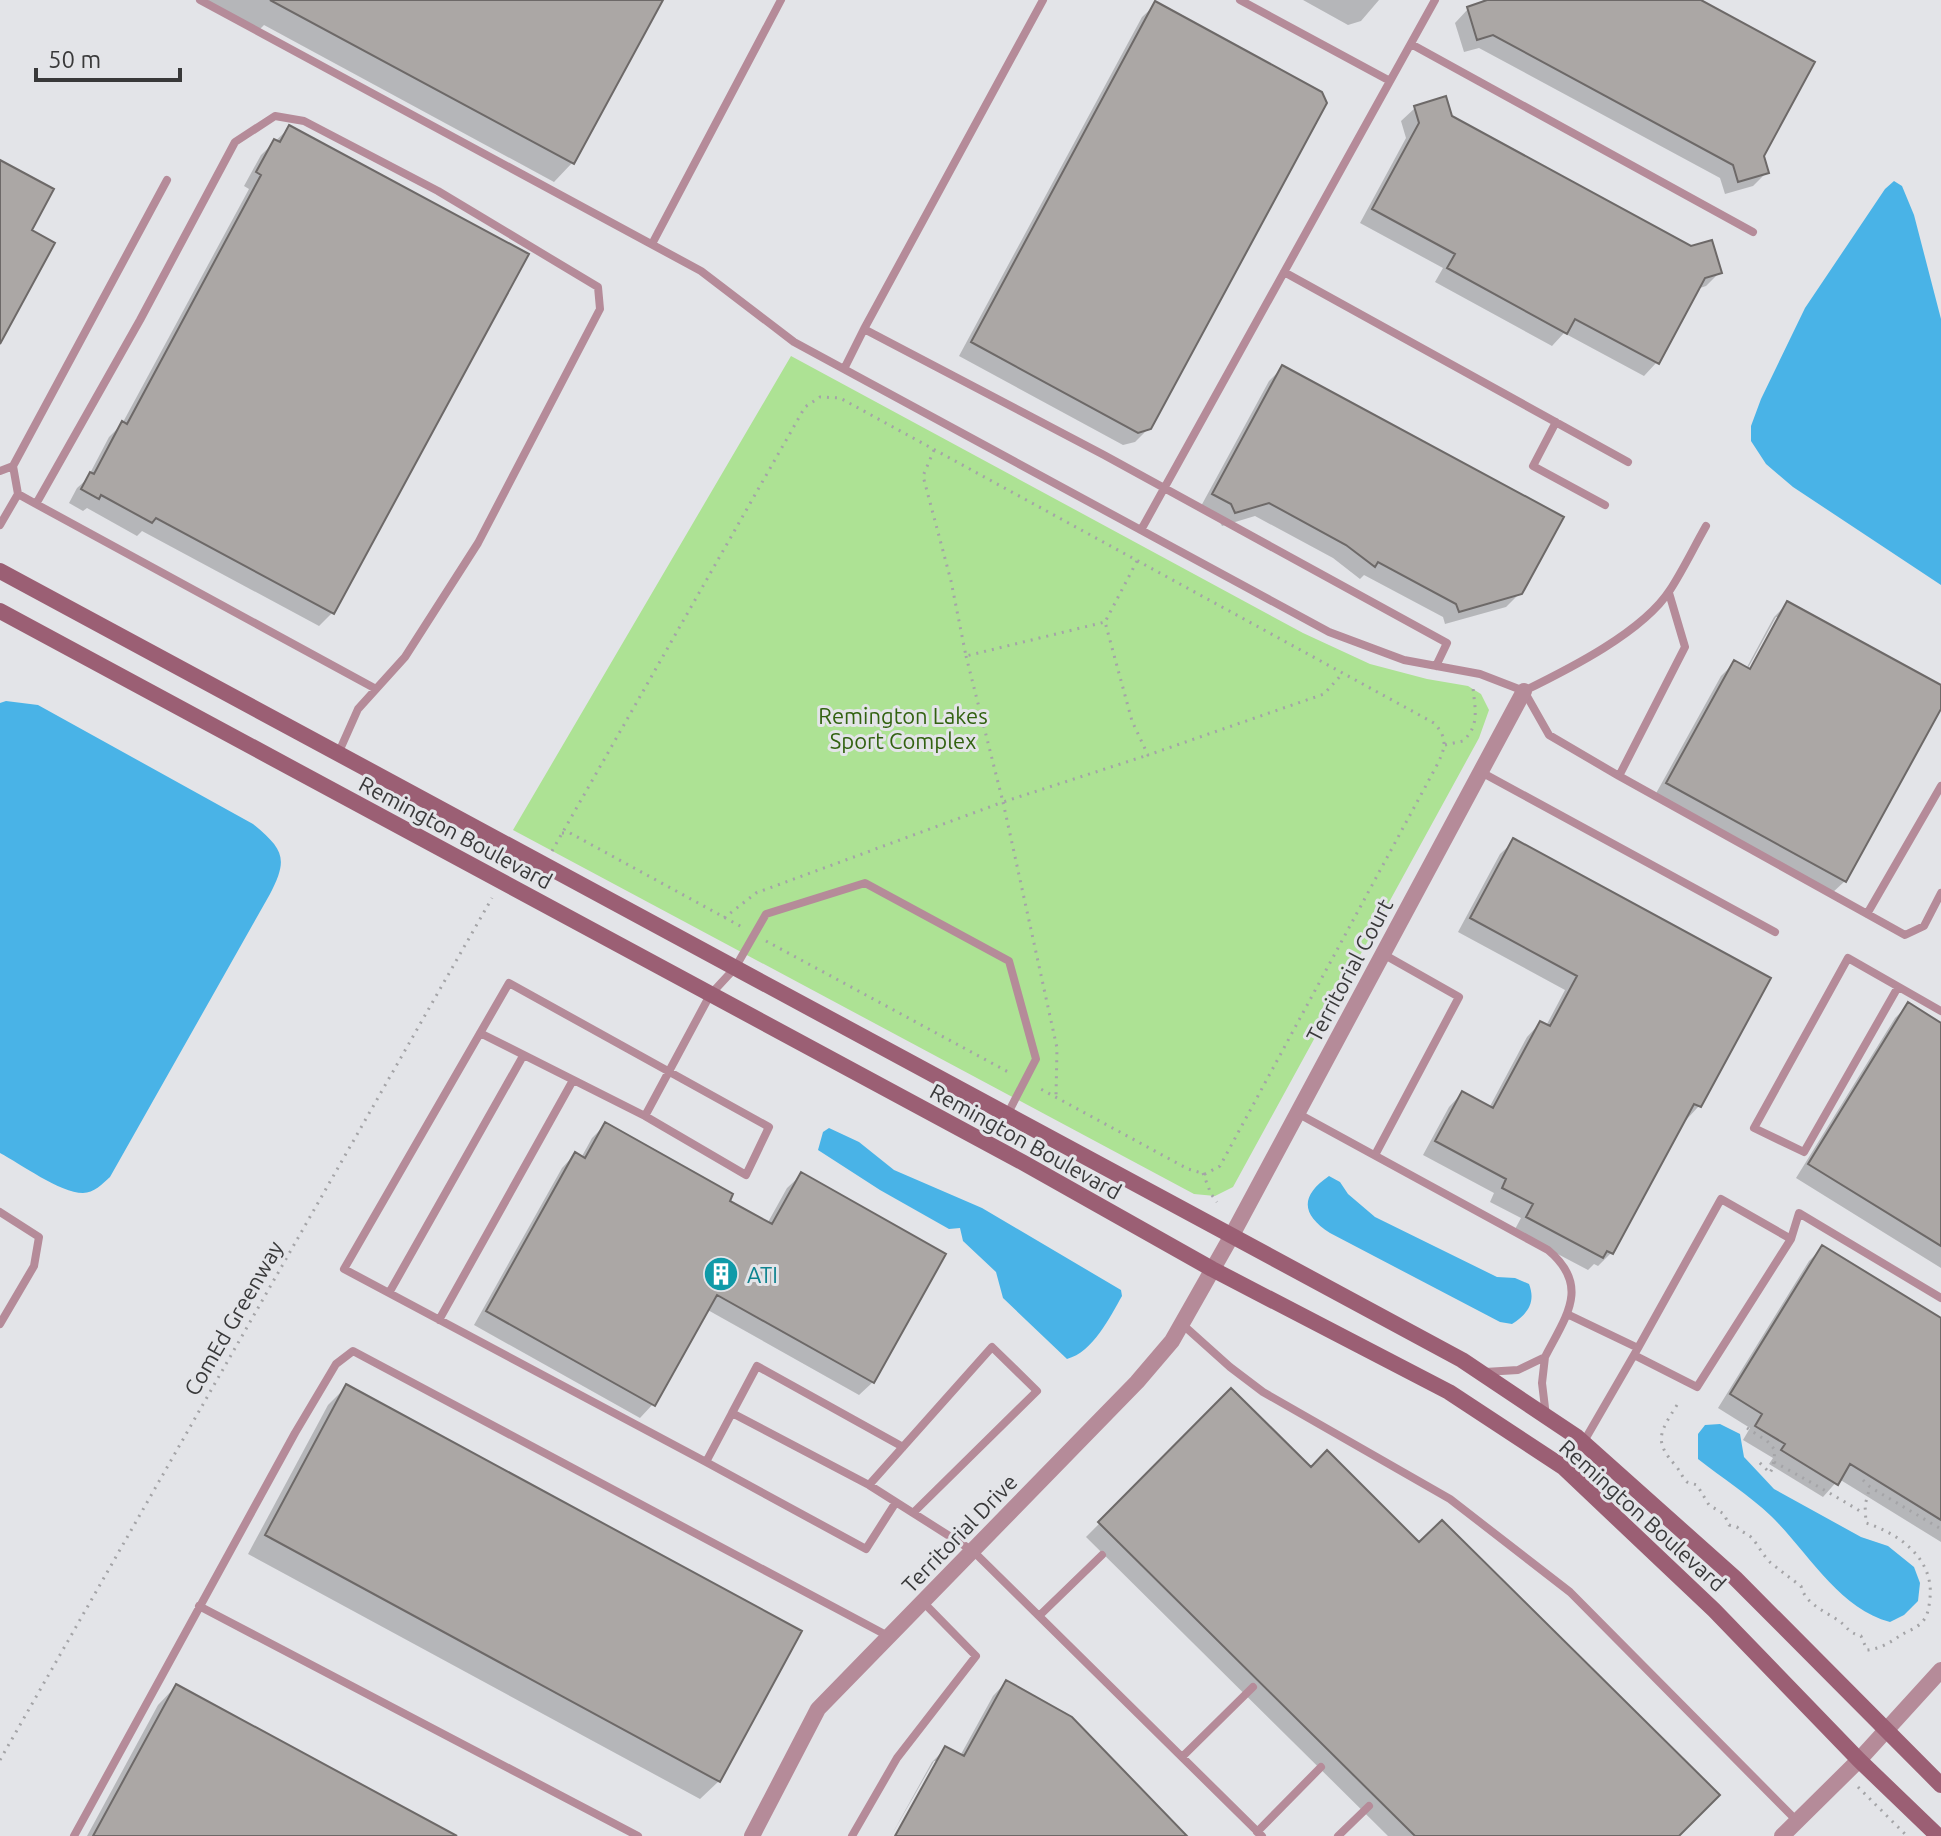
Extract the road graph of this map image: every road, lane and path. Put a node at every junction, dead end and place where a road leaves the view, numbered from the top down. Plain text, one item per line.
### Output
1 (200, 0) edge
2 (781, 0) edge
3 (1043, 0) edge
4 (1240, 0) edge
5 (1435, 0) edge
6 (1411, 44) junction
7 (1390, 81) junction
8 (167, 180) dead end
9 (1753, 232) dead end
10 (652, 244) junction
11 (1284, 272) junction
12 (864, 329) junction
13 (844, 369) junction
14 (1556, 422) junction
15 (934, 449) junction
16 (1628, 462) dead end
17 (13, 466) junction
18 (0, 471) edge
19 (1165, 488) junction
20 (18, 494) junction
21 (36, 504) junction
22 (1605, 505) dead end
23 (0, 525) edge
24 (1706, 526) dead end
25 (1141, 530) junction
26 (1137, 561) junction
27 (0, 571) edge
28 (1669, 593) junction
29 (0, 611) edge
30 (1105, 622) junction
31 (966, 656) junction
32 (1436, 666) junction
33 (1343, 673) junction
34 (1473, 688) dead end
35 (376, 689) junction
36 (1524, 691) junction
37 (1445, 745) junction
38 (338, 754) junction
39 (1148, 755) junction
40 (1481, 772) junction
41 (1619, 776) junction
42 (1941, 786) edge
43 (1003, 802) junction
44 (562, 833) junction
45 (551, 853) dead end
46 (495, 893) dead end
47 (1941, 893) edge
48 (1867, 914) junction
49 (724, 918) junction
50 (1775, 932) dead end
51 (754, 934) junction
52 (1383, 954) junction
53 (735, 968) junction
54 (1898, 987) junction
55 (710, 995) junction
56 (1941, 1011) edge
57 (480, 1033) junction
58 (523, 1056) junction
59 (671, 1071) junction
60 (1025, 1081) junction
61 (572, 1082) junction
62 (1056, 1096) junction
63 (1297, 1113) junction
64 (1007, 1115) junction
65 (645, 1116) junction
66 (1375, 1155) junction
67 (1203, 1173) junction
68 (1217, 1202) dead end
69 (0, 1212) edge
70 (1231, 1237) junction
71 (1791, 1239) junction
72 (1212, 1269) junction
73 (389, 1293) junction
74 (1941, 1298) edge
75 (1567, 1314) junction
76 (439, 1320) junction
77 (0, 1324) edge
78 (1182, 1324) junction
79 (1636, 1352) junction
80 (1545, 1357) junction
81 (1481, 1373) junction
82 (1677, 1405) dead end
83 (732, 1413) junction
84 (1546, 1416) junction
85 (1747, 1428) dead end
86 (1583, 1443) junction
87 (903, 1447) junction
88 (1756, 1459) dead end
89 (706, 1462) junction
90 (1774, 1462) junction
91 (1563, 1467) junction
92 (1863, 1480) dead end
93 (869, 1485) junction
94 (1870, 1487) junction
95 (896, 1502) junction
96 (913, 1513) junction
97 (1865, 1513) junction
98 (1941, 1529) edge
99 (973, 1551) junction
100 (1102, 1555) dead end
101 (923, 1602) junction
102 (199, 1606) junction
103 (1039, 1616) junction
104 (888, 1636) junction
105 (1941, 1670) edge
106 (1253, 1687) dead end
107 (1886, 1730) junction
108 (1182, 1757) junction
109 (0, 1760) edge
110 (1859, 1760) junction
111 (1321, 1767) dead end
112 (1941, 1785) edge
113 (1858, 1787) dead end
114 (1369, 1806) dead end
115 (1797, 1821) junction
116 (1260, 1834) edge
117 (74, 1836) edge
118 (638, 1836) edge
119 (752, 1836) edge
120 (852, 1836) edge
121 (1338, 1836) edge
122 (1782, 1836) edge
123 (1907, 1836) edge
124 (1938, 1836) edge

1 - 10 lane
2 - 10 lane
3 - 12 lane
4 - 7 lane
5 - 6 lane
6 - 7 lane
6 - 9 lane
7 - 11 lane
8 - 17 lane
10 - 13 lane
11 - 14 lane
11 - 19 lane
12 - 13 lane
12 - 19 lane
13 - 25 lane
14 - 16 lane
14 - 22 lane
15 - 26 path
15 - 31 path
15 - 44 path
17 - 18 lane
17 - 20 lane
19 - 25 lane
19 - 32 lane
20 - 21 lane
20 - 23 lane
21 - 35 lane
21 - 35 lane
24 - 28 lane
25 - 32 lane
26 - 30 path
26 - 33 path
27 - 38 street, Remington Boulevard
28 - 36 lane
28 - 41 lane
29 - 55 street, Remington Boulevard
30 - 31 path
30 - 39 path
31 - 43 path
32 - 36 lane
33 - 37 path
33 - 39 path
34 - 37 path
35 - 38 lane
36 - 40 street, Territorial Court
36 - 41 lane
37 - 67 path
38 - 53 street, Remington Boulevard
39 - 43 path
40 - 50 lane
40 - 52 street, Territorial Court
41 - 48 lane
42 - 48 lane
43 - 49 path
43 - 62 path
44 - 45 path
44 - 49 path
46 - 109 path, ComEd Greenway
47 - 48 lane
49 - 51 path
51 - 53 lane
51 - 60 path
51 - 60 lane
52 - 63 street, Territorial Court
52 - 66 lane
53 - 55 lane
53 - 64 street, Remington Boulevard
54 - 54 lane
54 - 56 lane
55 - 59 lane
55 - 72 street, Remington Boulevard
57 - 58 lane
57 - 59 lane
57 - 73 lane
58 - 61 lane
58 - 73 lane
59 - 65 lane
59 - 65 lane
60 - 62 path
60 - 64 lane
61 - 65 lane
61 - 76 lane
62 - 67 path
63 - 66 lane
63 - 70 street, Territorial Court
64 - 70 street, Remington Boulevard
66 - 75 lane
67 - 68 path
69 - 77 lane
70 - 72 street, Territorial Court
70 - 81 street, Remington Boulevard
71 - 74 lane
71 - 79 lane
71 - 79 lane
72 - 78 street, Territorial Drive
72 - 91 street, Remington Boulevard
73 - 76 lane
75 - 79 lane
75 - 80 lane
76 - 89 lane
78 - 99 street, Territorial Drive
78 - 115 lane
79 - 86 lane
80 - 81 lane
80 - 84 lane
81 - 84 street, Remington Boulevard
82 - 97 path
83 - 87 lane
83 - 89 lane
83 - 93 lane
84 - 86 street, Remington Boulevard
85 - 90 path
86 - 91 lane
86 - 107 street, Remington Boulevard
87 - 93 lane
87 - 96 lane
88 - 90 path
89 - 95 lane
90 - 97 path
91 - 110 street, Remington Boulevard
92 - 94 path
93 - 95 lane
94 - 97 path
94 - 98 path
95 - 96 lane
96 - 99 lane
99 - 101 street, Territorial Drive
99 - 103 lane
100 - 103 lane
101 - 104 street, Territorial Drive
101 - 120 lane
102 - 104 lane
102 - 117 lane
102 - 118 lane
103 - 108 lane
104 - 119 street, Territorial Drive
105 - 107 street
106 - 108 lane
107 - 110 street
107 - 112 street, Remington Boulevard
108 - 116 lane
110 - 115 street
110 - 124 street, Remington Boulevard
111 - 116 lane
113 - 123 path
114 - 121 lane
115 - 122 street

